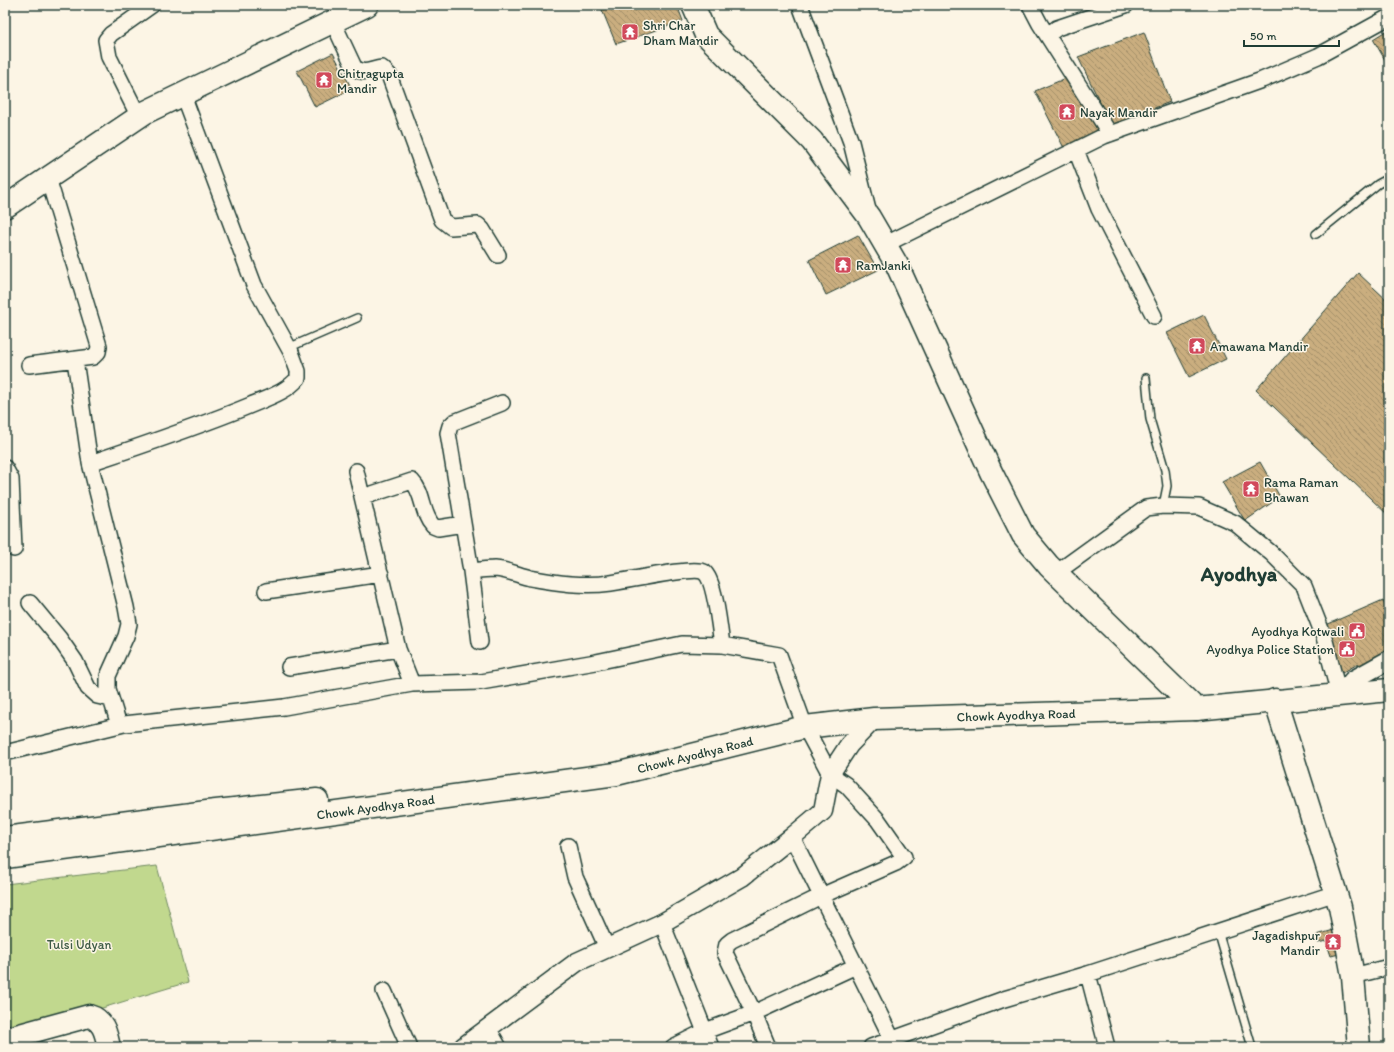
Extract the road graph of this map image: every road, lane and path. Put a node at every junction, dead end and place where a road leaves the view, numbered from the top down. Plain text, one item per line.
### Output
1 (152, 5) edge
2 (367, 5) edge
3 (693, 5) edge
4 (800, 5) edge
5 (1030, 5) edge
6 (1126, 5) edge
7 (1389, 16) edge
8 (333, 22) junction
9 (1048, 35) junction
10 (183, 95) junction
11 (139, 117) junction
12 (1110, 134) junction
13 (1076, 150) junction
14 (48, 178) junction
15 (1389, 178) edge
16 (5, 207) edge
17 (869, 216) junction
18 (1316, 234) dead end
19 (884, 245) junction
20 (498, 255) dead end
21 (1154, 316) dead end
22 (357, 318) dead end
23 (288, 348) junction
24 (75, 360) junction
25 (29, 365) dead end
26 (1146, 378) dead end
27 (502, 403) dead end
28 (90, 463) junction
29 (5, 468) edge
30 (356, 471) dead end
31 (362, 497) junction
32 (1163, 506) junction
33 (463, 524) junction
34 (14, 549) dead end
35 (471, 570) junction
36 (1056, 573) junction
37 (380, 574) junction
38 (266, 591) dead end
39 (30, 603) dead end
40 (480, 642) dead end
41 (722, 645) junction
42 (398, 648) junction
43 (1389, 660) edge
44 (289, 667) dead end
45 (1381, 675) edge
46 (412, 684) junction
47 (1345, 689) junction
48 (1389, 690) edge
49 (111, 699) junction
50 (1276, 700) junction
51 (1190, 703) junction
52 (874, 719) junction
53 (802, 721) junction
54 (119, 725) junction
55 (5, 753) edge
56 (830, 774) junction
57 (792, 837) junction
58 (5, 838) edge
59 (568, 846) dead end
60 (5, 857) edge
61 (1336, 893) junction
62 (821, 896) junction
63 (662, 923) junction
64 (1218, 931) junction
65 (607, 948) junction
66 (856, 966) junction
67 (1389, 967) edge
68 (1088, 974) junction
69 (1353, 976) junction
70 (384, 991) dead end
71 (754, 1013) junction
72 (487, 1029) junction
73 (705, 1031) junction
74 (5, 1039) edge
75 (892, 1039) junction
76 (109, 1047) edge
77 (409, 1047) edge
78 (462, 1047) edge
79 (497, 1047) edge
80 (673, 1047) edge
81 (711, 1047) edge
82 (768, 1047) edge
83 (871, 1047) edge
84 (1107, 1047) edge
85 (1252, 1047) edge
86 (1359, 1047) edge

1 - 11 street
2 - 8 main road
3 - 17 main road
4 - 17 street
5 - 9 street
6 - 9 street
7 - 12 street
8 - 10 main road
8 - 20 street
9 - 12 street
10 - 11 main road
10 - 23 street
11 - 14 main road
12 - 13 street
13 - 19 street
13 - 21 street
14 - 16 main road
14 - 24 street
15 - 18 lane
17 - 19 main road
19 - 36 main road
22 - 23 lane
23 - 28 street
24 - 25 street
24 - 28 street
26 - 32 lane
27 - 33 street
28 - 49 street
29 - 34 street
30 - 31 street
31 - 33 street
31 - 37 street
32 - 36 street
32 - 47 street
33 - 35 street
35 - 40 street
35 - 41 street
36 - 51 main road
37 - 38 street
37 - 42 street
39 - 49 street
41 - 46 street
41 - 53 street
42 - 44 street
42 - 46 street
43 - 45 street
45 - 47 main road
46 - 54 street
47 - 48 main road, Chowk Ayodhya Road
47 - 50 main road, Chowk Ayodhya Road
47 - 51 main road
49 - 54 street
50 - 51 main road, Chowk Ayodhya Road
50 - 61 main road
51 - 52 main road, Chowk Ayodhya Road
51 - 53 main road
52 - 53 main road, Chowk Ayodhya Road
52 - 56 street
53 - 56 street
53 - 58 main road
53 - 60 main road, Chowk Ayodhya Road
54 - 55 street
56 - 57 street
56 - 62 street
57 - 62 street
57 - 63 street
59 - 65 street
61 - 64 street
61 - 69 main road
62 - 66 street
62 - 71 street
63 - 65 street
63 - 73 street
64 - 68 street
64 - 85 lane
65 - 72 street
66 - 71 street
66 - 75 street
67 - 69 street
68 - 75 street
68 - 84 street
69 - 86 main road
70 - 77 street
71 - 73 street
71 - 82 street
72 - 78 street
72 - 79 street
73 - 80 street
73 - 81 street
74 - 76 main road
75 - 83 street

